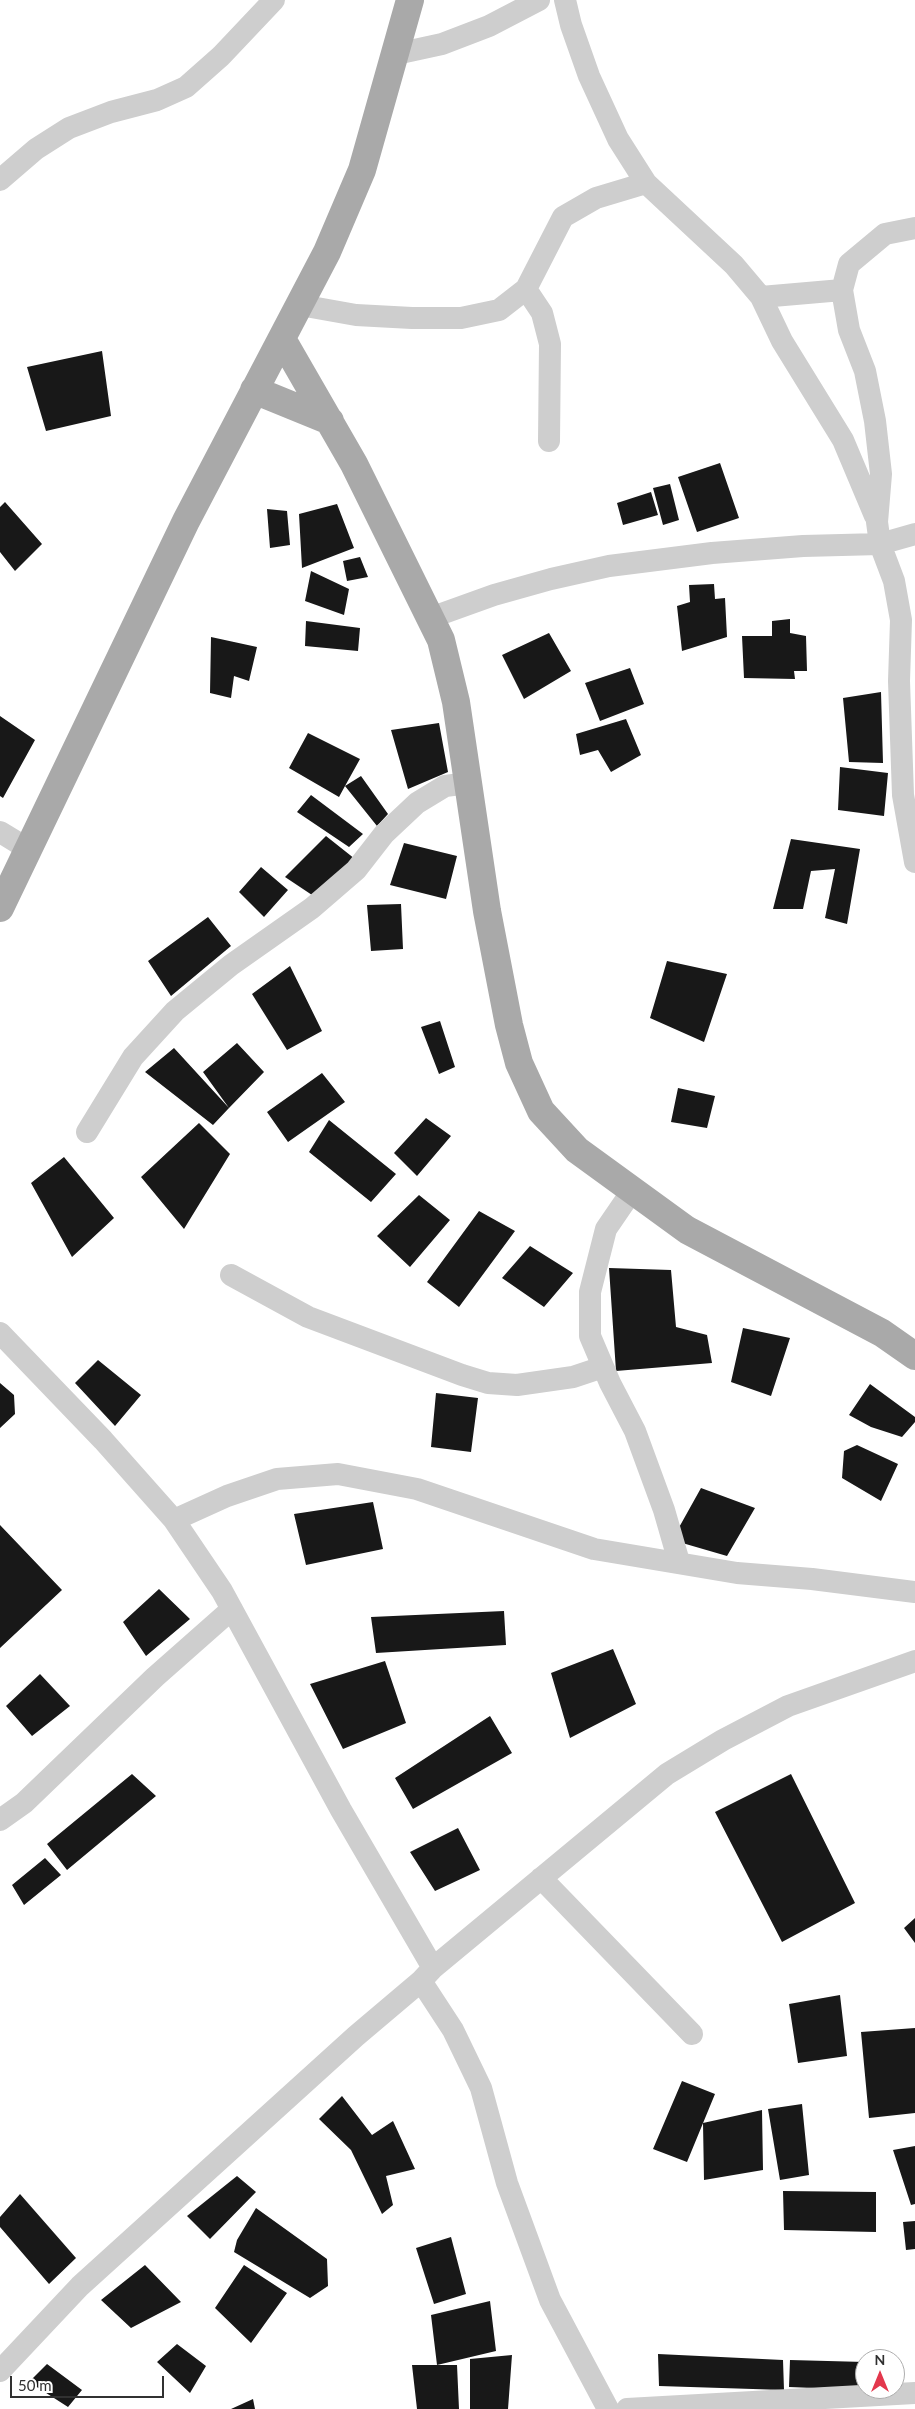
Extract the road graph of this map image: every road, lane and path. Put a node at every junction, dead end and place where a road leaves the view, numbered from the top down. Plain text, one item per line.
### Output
1 (274, 0) edge
2 (410, 0) edge
3 (539, 0) edge
4 (565, 0) edge
5 (396, 54) junction
6 (0, 180) edge
7 (646, 183) junction
8 (915, 228) edge
9 (526, 289) junction
10 (842, 290) junction
11 (761, 297) junction
12 (300, 305) junction
13 (282, 339) junction
14 (254, 390) junction
15 (330, 421) junction
16 (549, 441) dead end
17 (877, 522) junction
18 (915, 534) edge
19 (880, 544) junction
20 (430, 618) junction
21 (908, 620) edge
22 (469, 783) junction
23 (0, 832) edge
24 (28, 850) junction
25 (915, 862) edge
26 (0, 908) edge
27 (87, 1132) dead end
28 (632, 1190) junction
29 (231, 1275) dead end
30 (0, 1333) edge
31 (915, 1356) edge
32 (603, 1368) junction
33 (174, 1520) junction
34 (679, 1562) junction
35 (915, 1592) edge
36 (232, 1609) junction
37 (915, 1661) edge
38 (0, 1820) edge
39 (541, 1878) junction
40 (427, 1975) junction
41 (692, 2034) dead end
42 (0, 2371) edge
43 (915, 2394) edge
44 (608, 2409) edge
45 (627, 2409) edge

1 - 6 street
2 - 5 main road
3 - 5 street
4 - 7 street
5 - 12 main road
7 - 9 street
7 - 11 street
8 - 10 street
9 - 12 street
9 - 16 street
10 - 11 street
10 - 17 street
11 - 17 street
12 - 13 main road
13 - 14 main road
13 - 15 main road
14 - 15 main road
14 - 24 main road
15 - 20 main road
17 - 19 street
18 - 19 street
19 - 20 street
19 - 21 street
20 - 22 main road
21 - 25 street
22 - 27 street
22 - 28 main road
23 - 24 street
24 - 26 main road
28 - 31 main road
28 - 32 street
29 - 32 street
30 - 33 street
32 - 34 street
33 - 34 street
33 - 36 street
34 - 35 street
36 - 38 street
36 - 40 street
37 - 39 street
39 - 40 street
39 - 41 street
40 - 42 street
40 - 44 street
43 - 45 street

